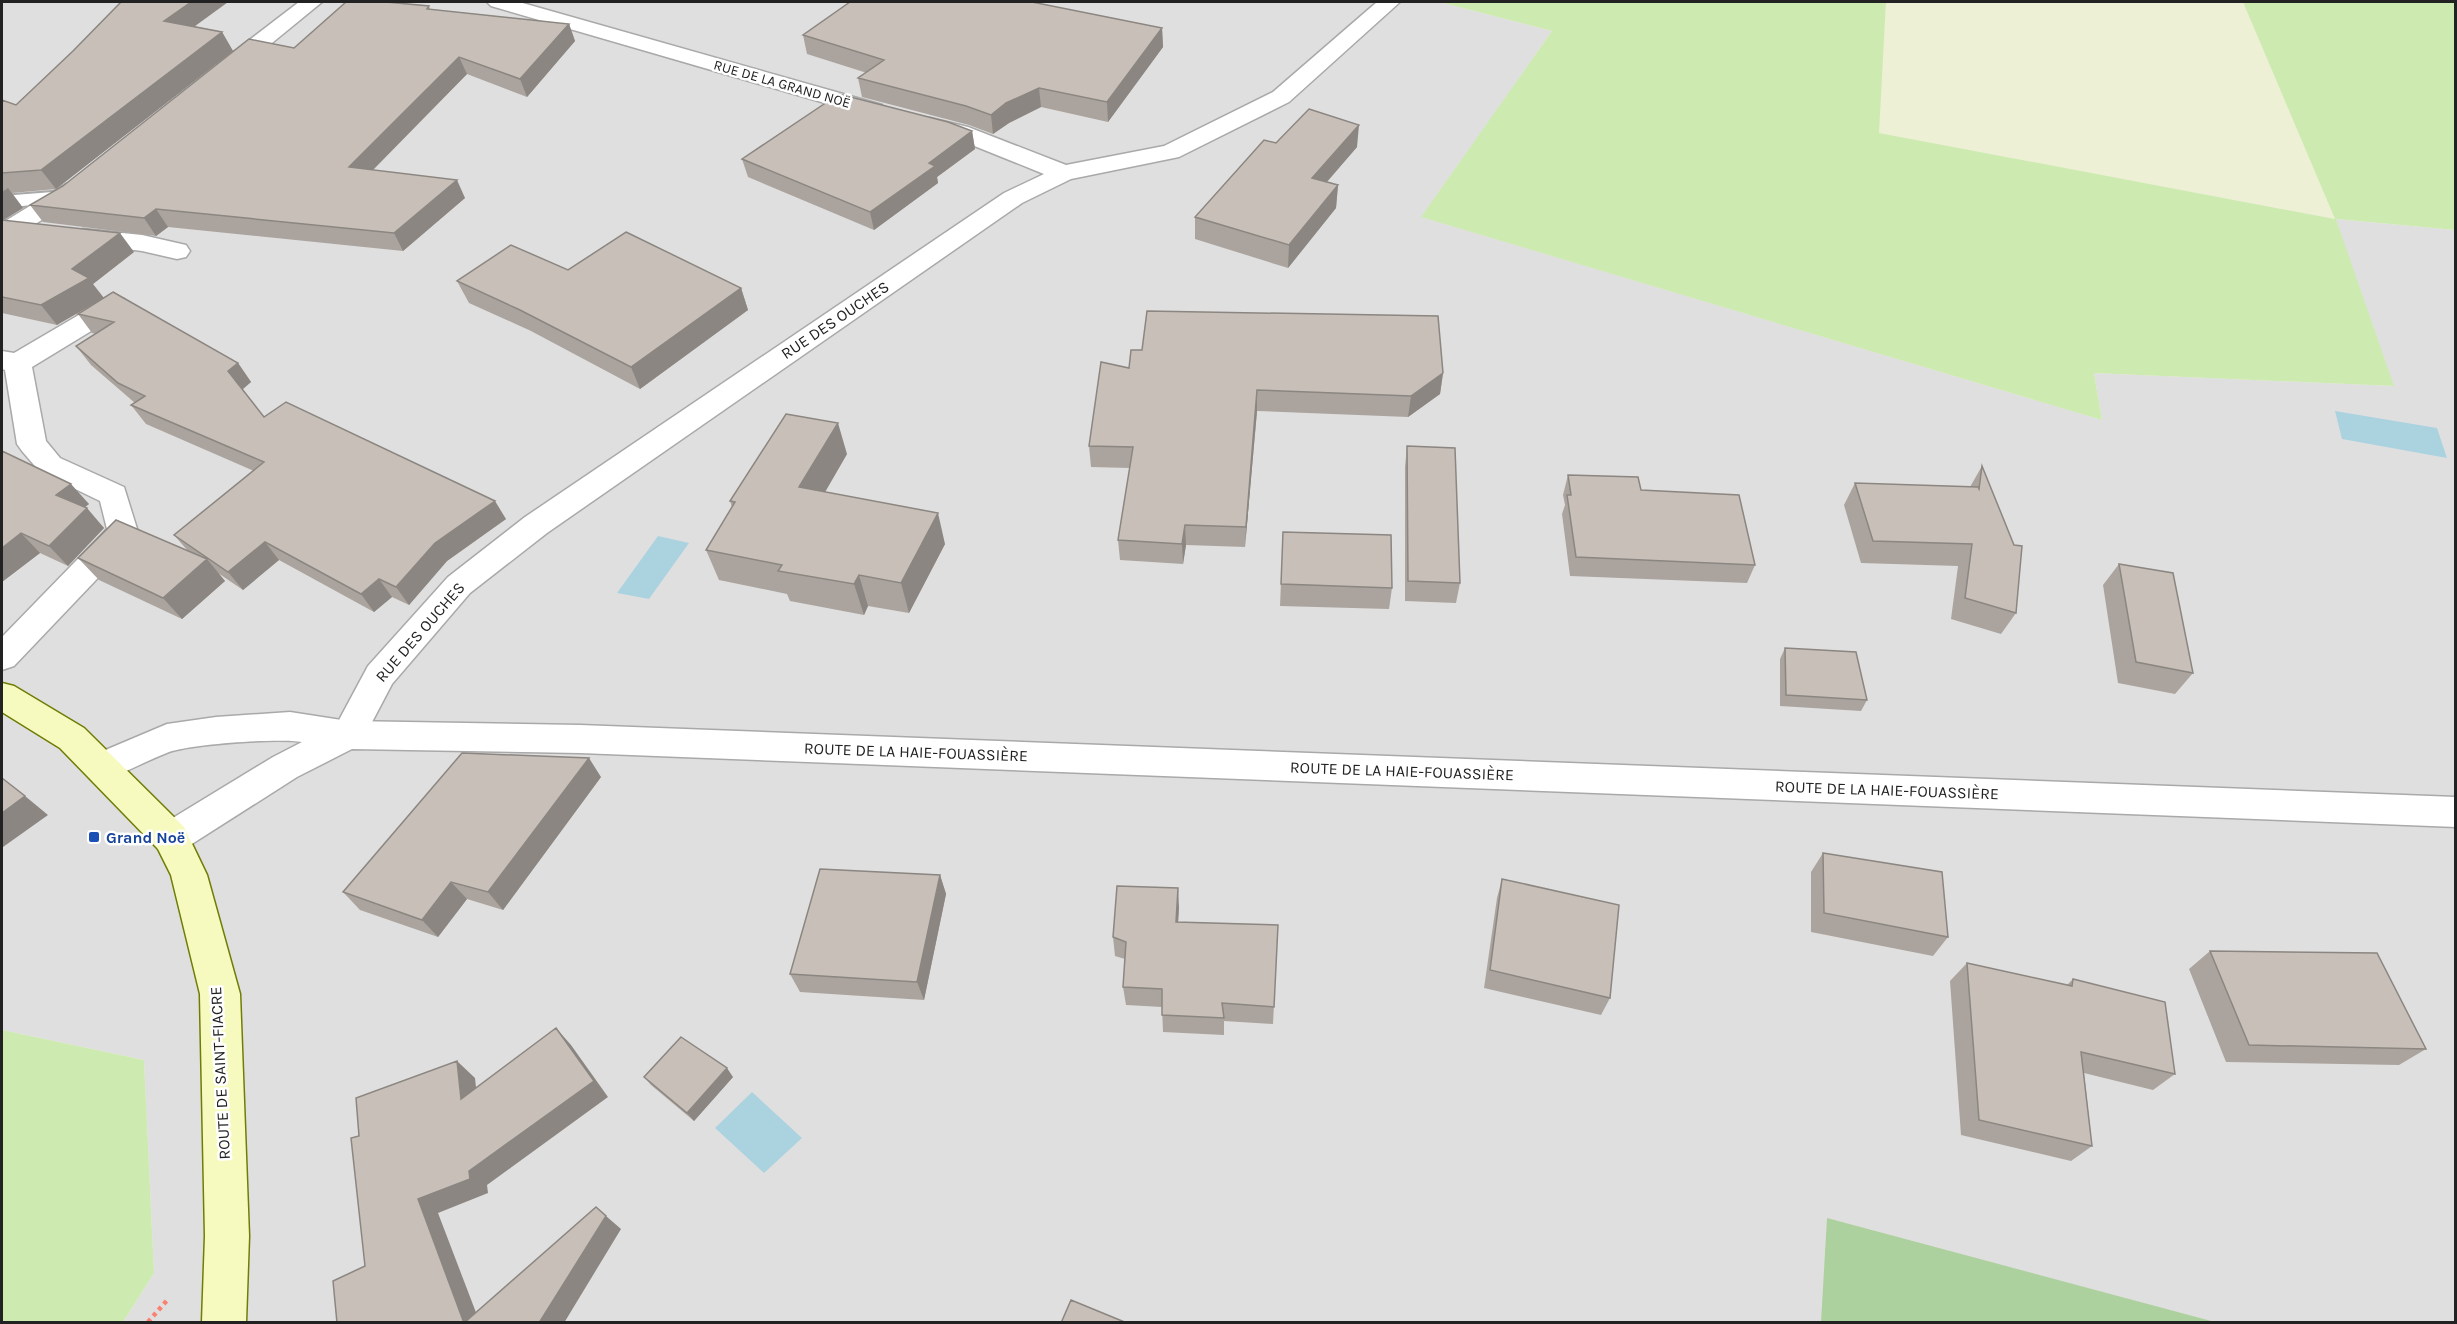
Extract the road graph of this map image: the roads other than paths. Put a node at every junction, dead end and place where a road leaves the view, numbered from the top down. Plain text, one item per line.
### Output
1 (311, 2) edge
2 (498, 2) edge
3 (1389, 2) edge
4 (211, 81) edge
5 (1064, 172) junction
6 (92, 175) edge
7 (65, 197) junction
8 (2, 202) edge
9 (6, 233) edge
10 (177, 251) dead end
11 (115, 305) edge
12 (10, 361) edge
13 (2, 657) edge
14 (2, 696) edge
15 (348, 735) junction
16 (101, 767) junction
17 (2456, 812) edge
18 (171, 838) junction
19 (224, 1323) edge

1 - 4 street
2 - 5 street, RUE DE LA GRAND NOË
3 - 5 street, RUE DES OUCHES
5 - 15 street, RUE DES OUCHES
6 - 7 street
7 - 8 lane
7 - 9 street
9 - 10 street
11 - 12 street
12 - 13 street
14 - 16 main road, ROUTE DE SAINT-FIACRE
15 - 16 street, ROUTE DE LA HAIE-FOUASSIÈRE
15 - 17 street, ROUTE DE LA HAIE-FOUASSIÈRE
15 - 18 street, ROUTE DE LA HAIE-FOUASSIÈRE
16 - 18 main road, ROUTE DE SAINT-FIACRE
18 - 19 main road, ROUTE DE SAINT-FIACRE

